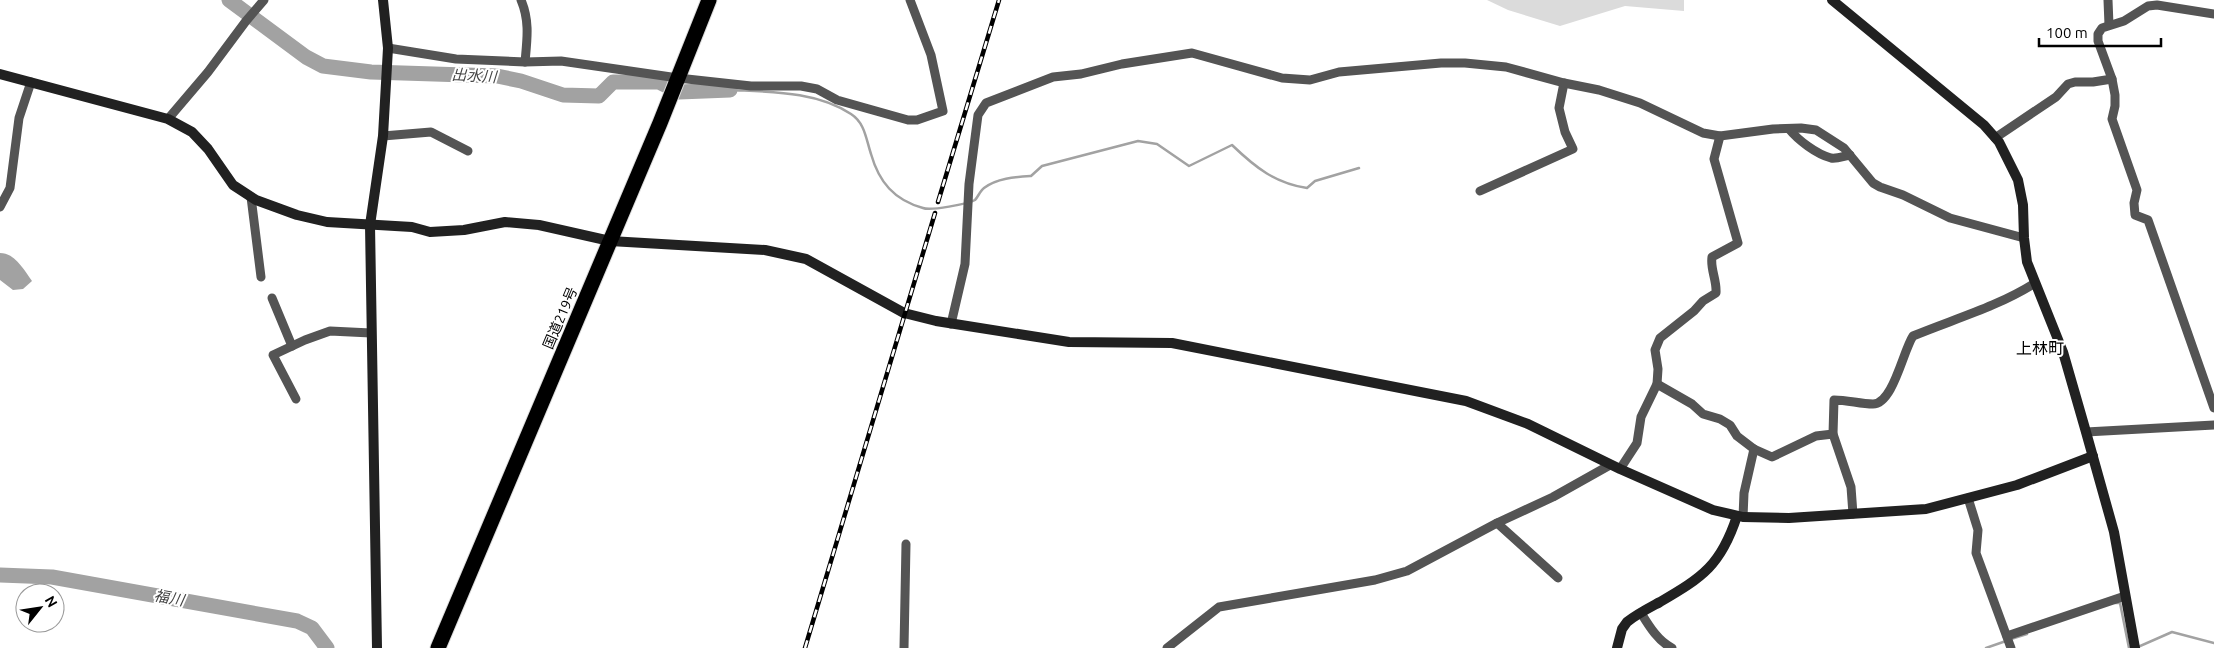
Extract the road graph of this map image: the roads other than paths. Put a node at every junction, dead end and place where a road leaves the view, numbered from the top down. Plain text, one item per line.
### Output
1 (264, 0) edge
2 (383, 0) edge
3 (521, 0) edge
4 (709, 0) edge
5 (910, 0) edge
6 (1832, 0) edge
7 (2108, 0) edge
8 (2214, 14) edge
9 (2109, 25) junction
10 (388, 48) junction
11 (524, 62) junction
12 (0, 74) edge
13 (678, 78) junction
14 (2112, 79) junction
15 (31, 82) junction
16 (1564, 83) junction
17 (168, 119) junction
18 (1789, 128) junction
19 (382, 136) junction
20 (1720, 136) junction
21 (1995, 138) junction
22 (468, 151) dead end
23 (1850, 155) junction
24 (1480, 191) dead end
25 (251, 196) junction
26 (0, 207) edge
27 (370, 225) junction
28 (2024, 238) junction
29 (610, 241) junction
30 (261, 277) dead end
31 (2034, 283) junction
32 (272, 298) dead end
33 (951, 324) junction
34 (371, 333) junction
35 (292, 346) junction
36 (1657, 384) junction
37 (296, 399) dead end
38 (2214, 408) edge
39 (2214, 425) edge
40 (2086, 432) junction
41 (1833, 434) junction
42 (1754, 449) junction
43 (2093, 456) junction
44 (1615, 467) junction
45 (1968, 498) junction
46 (1853, 514) junction
47 (1740, 516) junction
48 (1497, 523) junction
49 (906, 544) dead end
50 (1558, 578) dead end
51 (2125, 596) junction
52 (1641, 613) junction
53 (2007, 636) junction
54 (377, 648) edge
55 (438, 648) edge
56 (904, 648) edge
57 (1167, 648) edge
58 (1618, 648) edge
59 (1672, 648) edge
60 (2011, 648) edge
61 (2135, 648) edge

1 - 17 street
2 - 10 street
3 - 11 street
4 - 13 highway, 国道219号
5 - 13 street
6 - 21 street
7 - 9 street
8 - 9 street
9 - 14 street
10 - 11 street
10 - 19 street
11 - 13 street
12 - 15 street
13 - 29 highway, 国道219号
14 - 21 street
14 - 38 street
15 - 17 street
15 - 26 street
16 - 20 street
16 - 24 street
16 - 33 street
17 - 25 street
18 - 20 street
18 - 23 street
18 - 23 street
19 - 22 street
19 - 27 street
20 - 36 street
21 - 28 street
23 - 28 street
25 - 27 street
25 - 30 street
27 - 29 street
27 - 34 street
28 - 31 street
29 - 33 street
29 - 55 highway, 国道219号
31 - 40 street
31 - 41 street
32 - 35 street
33 - 44 street
34 - 35 street
34 - 54 street
35 - 37 street
36 - 42 street
36 - 44 street
39 - 40 street
40 - 43 street
41 - 42 street
41 - 46 street
42 - 47 street
43 - 45 street
43 - 51 street
44 - 47 street
44 - 48 street
45 - 46 street
45 - 53 street
46 - 47 street
47 - 52 street
48 - 50 street
48 - 57 street
49 - 56 street
51 - 53 street
51 - 61 street
52 - 58 street
52 - 59 street
53 - 60 street

